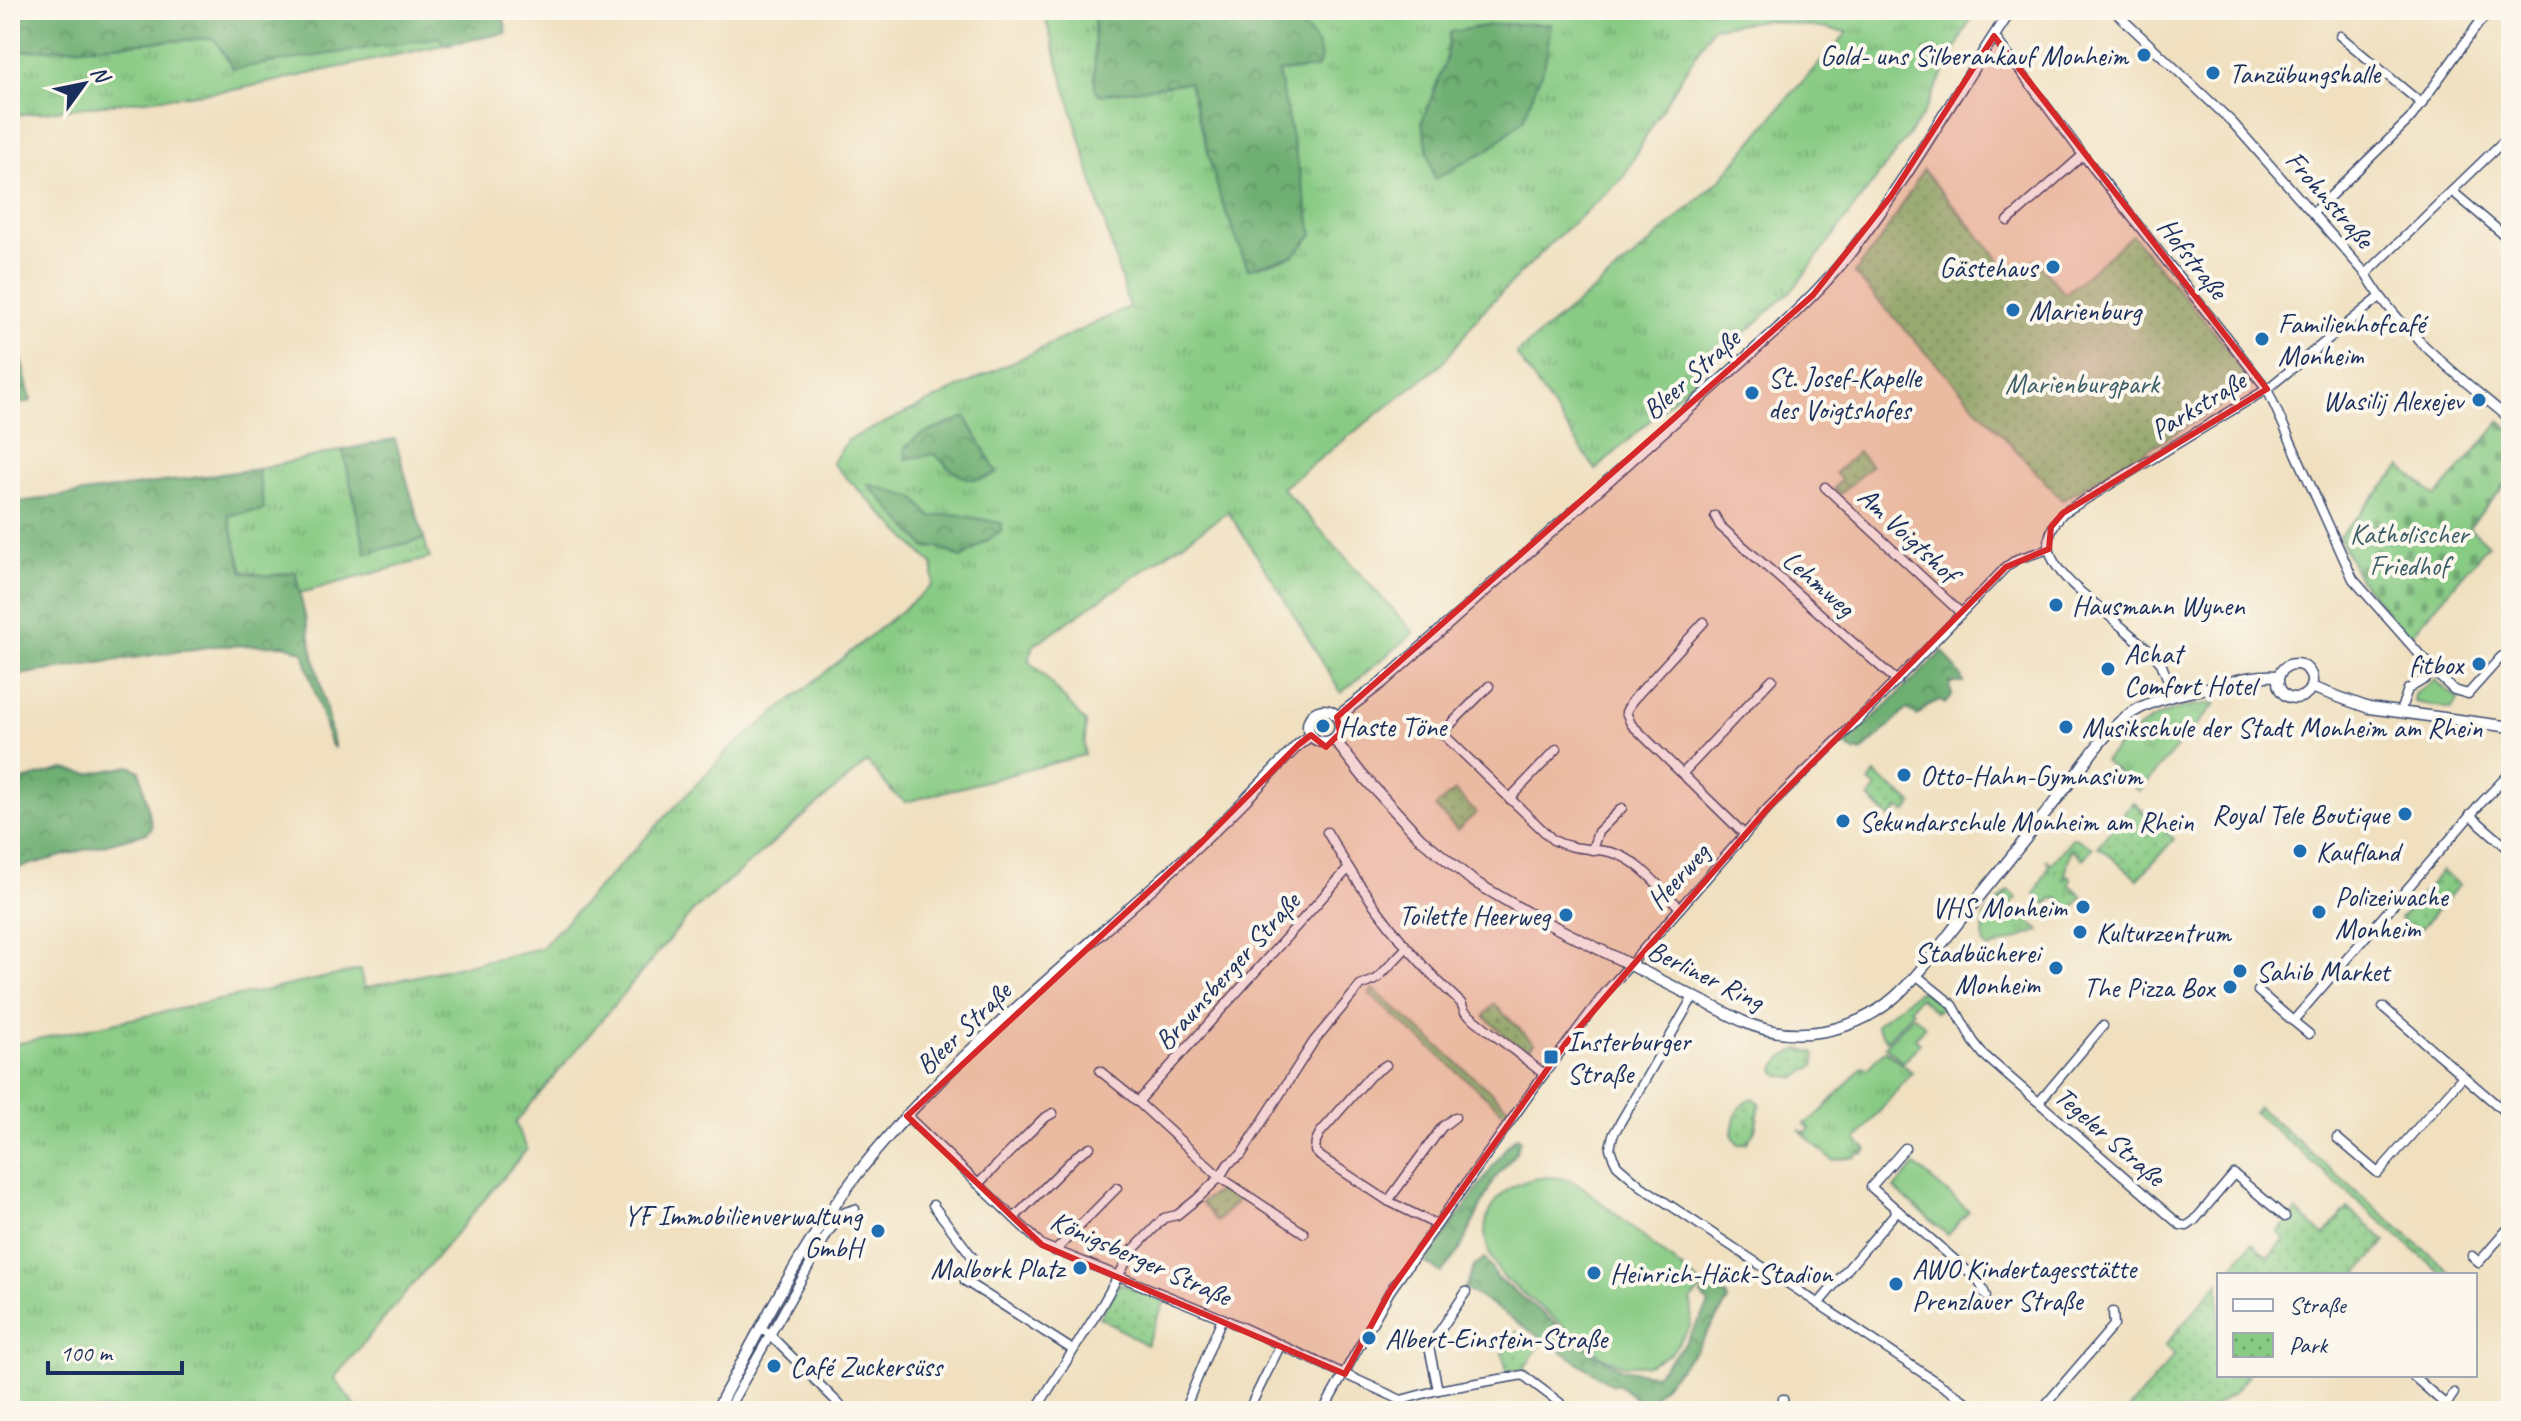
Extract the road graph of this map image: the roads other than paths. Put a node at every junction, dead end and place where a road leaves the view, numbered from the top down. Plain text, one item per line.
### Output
1 (2011, 10) edge
2 (2113, 10) edge
3 (2491, 10) edge
4 (1994, 36) junction
5 (2340, 36) dead end
6 (2422, 104) junction
7 (2511, 134) edge
8 (2083, 155) junction
9 (2452, 191) junction
10 (2313, 213) junction
11 (2008, 221) dead end
12 (2511, 241) edge
13 (2366, 274) junction
14 (2380, 297) junction
15 (2267, 389) junction
16 (2511, 420) edge
17 (1825, 487) dead end
18 (1715, 516) dead end
19 (2049, 549) junction
20 (1961, 613) junction
21 (1704, 622) dead end
22 (2511, 650) edge
23 (2433, 671) junction
24 (2278, 676) junction
25 (1772, 679) dead end
26 (1897, 681) junction
27 (1489, 686) dead end
28 (2311, 687) junction
29 (2174, 695) junction
30 (2400, 712) junction
31 (1337, 717) junction
32 (2511, 727) edge
33 (1311, 735) junction
34 (1334, 739) junction
35 (1557, 749) dead end
36 (2511, 772) edge
37 (1683, 773) junction
38 (1509, 799) junction
39 (1622, 808) dead end
40 (2470, 815) junction
41 (1327, 832) dead end
42 (1745, 835) junction
43 (1592, 850) junction
44 (2511, 851) edge
45 (1348, 869) junction
46 (1680, 908) junction
47 (1406, 948) junction
48 (1628, 964) junction
49 (1916, 975) junction
50 (2258, 991) dead end
51 (1693, 997) junction
52 (2383, 1007) dead end
53 (2293, 1021) junction
54 (2103, 1026) dead end
55 (2309, 1034) dead end
56 (1386, 1065) dead end
57 (1100, 1071) dead end
58 (1544, 1074) junction
59 (2463, 1076) junction
60 (1138, 1102) junction
61 (2039, 1102) junction
62 (1053, 1113) dead end
63 (907, 1116) junction
64 (2511, 1116) edge
65 (1455, 1117) dead end
66 (2337, 1138) dead end
67 (1090, 1147) dead end
68 (1905, 1148) dead end
69 (1220, 1177) junction
70 (978, 1184) junction
71 (1117, 1188) dead end
72 (1388, 1201) junction
73 (933, 1205) dead end
74 (855, 1209) dead end
75 (1897, 1211) junction
76 (2285, 1217) dead end
77 (1014, 1218) junction
78 (1435, 1224) junction
79 (2511, 1225) edge
80 (1304, 1233) dead end
81 (1055, 1251) junction
82 (2472, 1256) dead end
83 (1118, 1274) junction
84 (1466, 1292) dead end
85 (1986, 1296) dead end
86 (1818, 1304) junction
87 (2113, 1312) dead end
88 (1222, 1318) junction
89 (765, 1331) junction
90 (1281, 1344) junction
91 (1073, 1350) junction
92 (1345, 1374) junction
93 (2414, 1377) edge
94 (1438, 1390) junction
95 (2454, 1393) dead end
96 (1783, 1399) dead end
97 (1401, 1400) junction
98 (2443, 1407) edge
99 (716, 1411) edge
100 (727, 1411) edge
101 (846, 1411) edge
102 (1035, 1411) edge
103 (1184, 1411) edge
104 (1248, 1411) edge
105 (1323, 1411) edge
106 (1403, 1411) edge
107 (1562, 1411) edge
108 (1785, 1411) edge
109 (1980, 1411) edge
110 (2040, 1411) edge

1 - 4 street, Bleer Straße
2 - 10 street, Frohnstraße
3 - 6 street
4 - 8 street, Hofstraße
4 - 31 street, Bleer Straße
5 - 6 street
6 - 10 street
7 - 9 street
8 - 11 street
8 - 15 street, Hofstraße
9 - 12 street
9 - 13 street
10 - 13 street, Frohnstraße
13 - 14 street, Frohnstraße
14 - 15 street, Parkstraße
14 - 16 street, Frohnstraße
15 - 19 street, Parkstraße
15 - 23 street, Hofstraße
17 - 20 street, Am Voigtshof
18 - 26 street, Lehmweg
19 - 20 street, Heerweg
19 - 29 street
20 - 26 street, Heerweg
21 - 37 street
22 - 23 street, Hofstraße
23 - 30 street
24 - 28 street
24 - 28 street
24 - 29 street, Berliner Ring
25 - 37 street
26 - 42 street, Heerweg
27 - 38 street
28 - 30 street
29 - 49 street, Berliner Ring
30 - 32 street
31 - 33 street
31 - 34 street
33 - 34 street
33 - 63 street, Bleer Straße
34 - 48 street, Berliner Ring
35 - 38 street
36 - 40 street
37 - 42 street
38 - 43 street
39 - 43 street
40 - 44 street
40 - 53 street
41 - 45 street
42 - 46 street, Heerweg
43 - 46 street
45 - 47 street
45 - 60 street, Braunsberger Straße
46 - 48 street, Heerweg
47 - 58 street
47 - 69 street
48 - 51 street, Berliner Ring
48 - 58 street, Heerweg
49 - 51 street, Berliner Ring
49 - 61 street, Tegeler Straße
50 - 53 street
51 - 86 street
52 - 59 street
53 - 55 street
54 - 61 street
56 - 72 street
57 - 60 street
58 - 78 street, Heerweg
59 - 64 street
59 - 66 street
60 - 69 street
61 - 76 street, Tegeler Straße
62 - 70 street
63 - 70 street, Königsberger Straße
63 - 89 street, Bleer Straße
65 - 72 street
67 - 77 street
68 - 75 street
69 - 80 street
69 - 83 street
70 - 77 street, Königsberger Straße
71 - 81 street
72 - 78 street
73 - 91 street
74 - 89 street, Bleer Straße
75 - 85 street
75 - 86 street
77 - 81 street, Königsberger Straße
78 - 92 street, Heerweg
79 - 82 street
81 - 83 street, Königsberger Straße
83 - 88 street, Königsberger Straße
83 - 91 street
84 - 94 street
86 - 109 street
87 - 110 street
88 - 90 street, Königsberger Straße
88 - 103 street
89 - 99 street, Bleer Straße
89 - 100 street, Bleer Straße
89 - 101 street
90 - 92 street, Königsberger Straße
90 - 104 street
91 - 102 street
92 - 97 street
92 - 105 street, Heerweg
93 - 98 street
94 - 97 street
94 - 107 street
95 - 98 street
96 - 108 street
97 - 106 street

